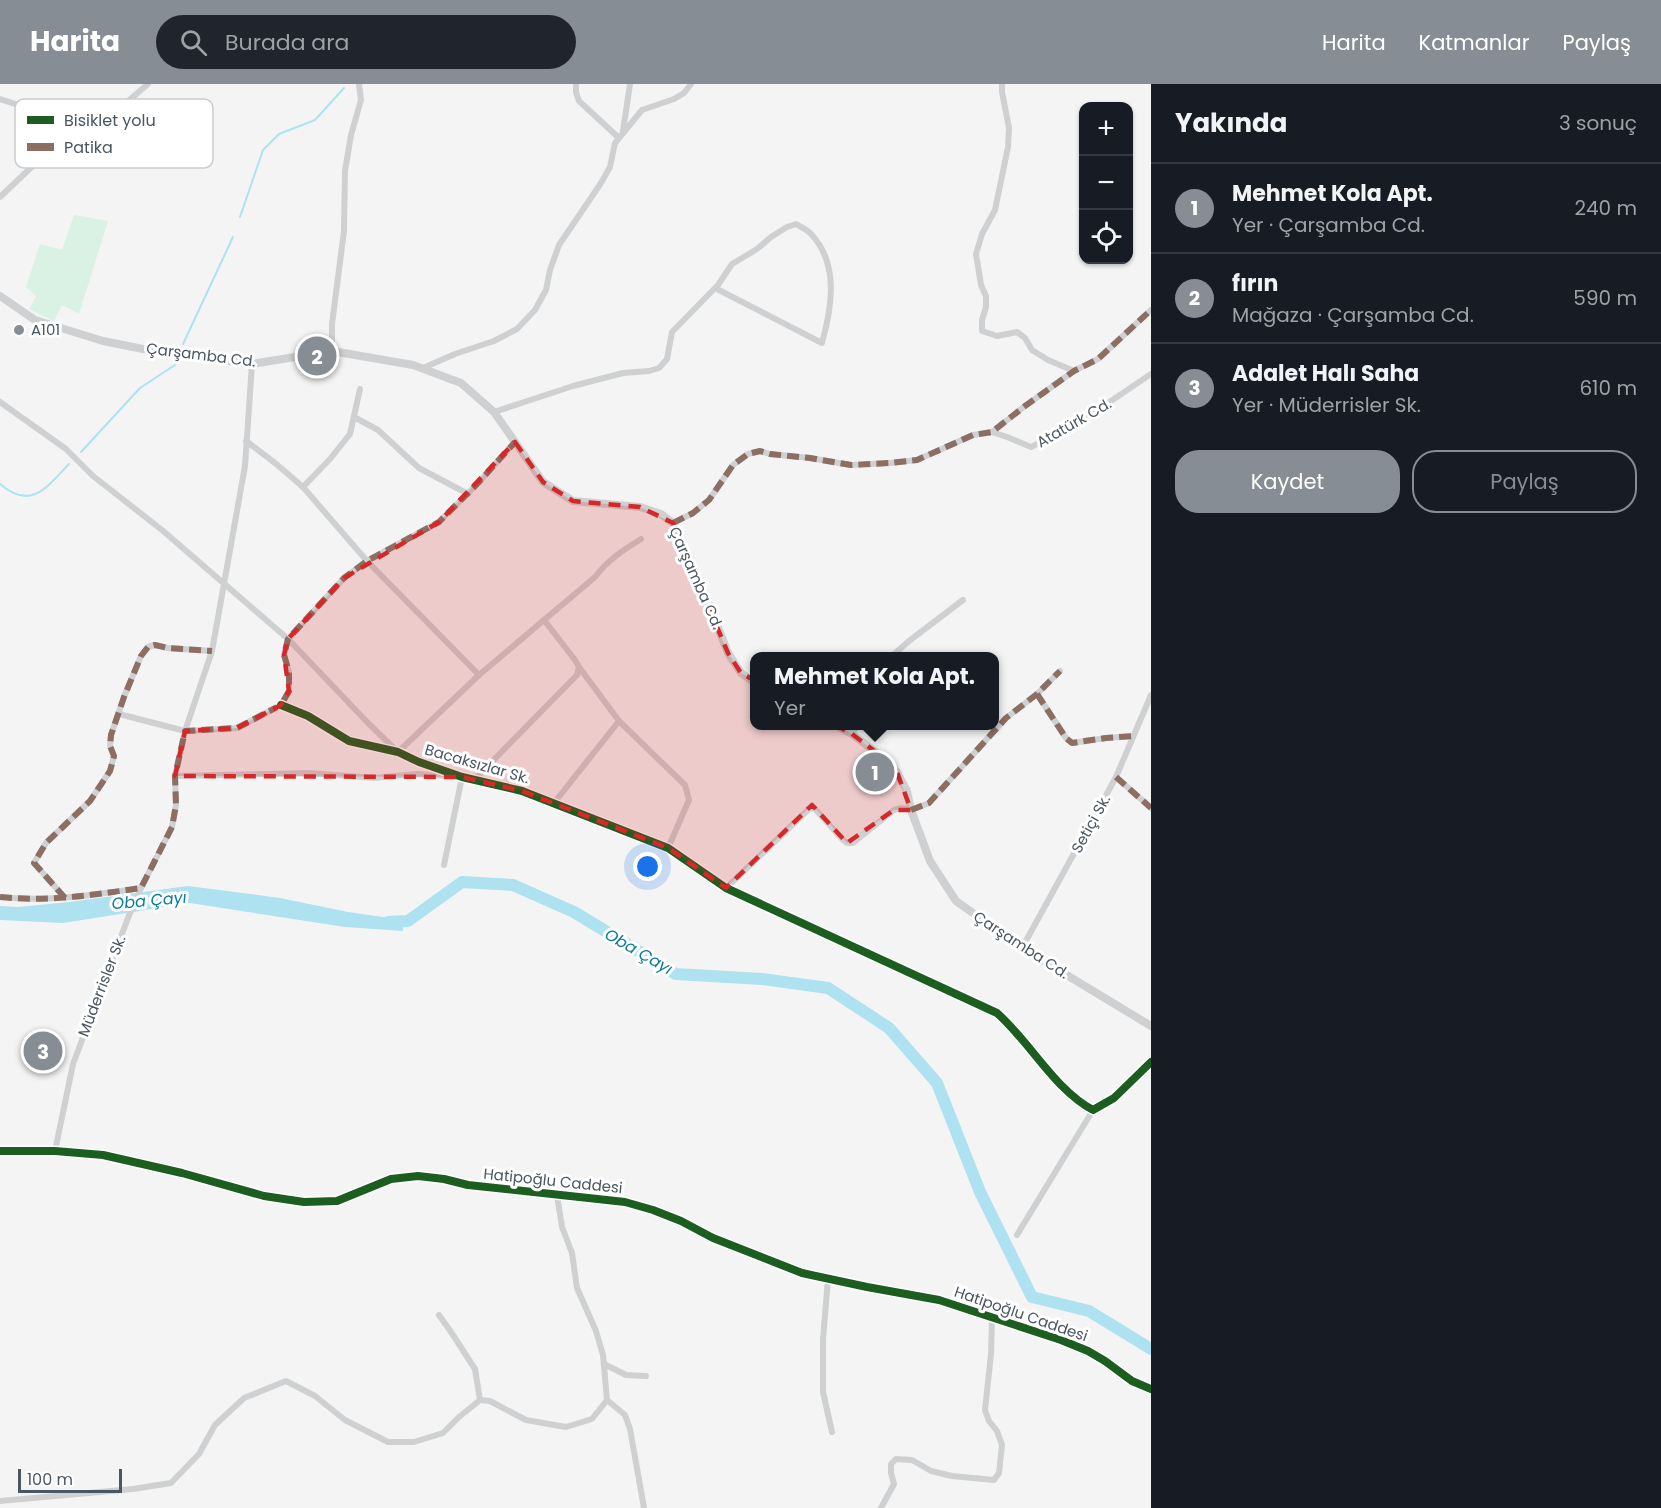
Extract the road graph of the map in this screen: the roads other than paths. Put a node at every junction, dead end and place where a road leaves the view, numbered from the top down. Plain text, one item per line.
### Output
1 (148, 84) edge
2 (359, 84) edge
3 (576, 84) edge
4 (630, 84) edge
5 (691, 84) edge
6 (1002, 84) edge
7 (0, 99) edge
8 (131, 99) edge
9 (15, 104) edge
10 (621, 135) junction
11 (31, 168) edge
12 (0, 197) edge
13 (715, 288) junction
14 (0, 296) edge
15 (1151, 310) edge
16 (332, 351) junction
17 (252, 364) junction
18 (422, 369) junction
19 (1074, 371) junction
20 (1151, 374) edge
21 (360, 389) dead end
22 (0, 402) edge
23 (494, 412) junction
24 (354, 417) junction
25 (992, 432) junction
26 (246, 441) junction
27 (515, 442) junction
28 (303, 487) junction
29 (468, 494) junction
30 (673, 523) junction
31 (641, 539) dead end
32 (367, 561) junction
33 (224, 583) junction
34 (963, 600) dead end
35 (544, 620) junction
36 (288, 639) junction
37 (212, 651) junction
38 (897, 652) edge
39 (579, 667) junction
40 (1060, 671) dead end
41 (479, 675) junction
42 (750, 679) edge
43 (1037, 694) junction
44 (1151, 695) edge
45 (281, 705) junction
46 (119, 714) junction
47 (620, 721) junction
48 (999, 726) edge
49 (855, 730) edge
50 (995, 730) edge
51 (185, 731) junction
52 (1133, 736) junction
53 (398, 752) junction
54 (175, 776) junction
55 (462, 777) junction
56 (1116, 777) junction
57 (474, 780) junction
58 (554, 803) junction
59 (1151, 808) edge
60 (911, 810) junction
61 (668, 848) junction
62 (444, 865) dead end
63 (141, 888) junction
64 (726, 888) junction
65 (0, 897) edge
66 (65, 898) junction
67 (1022, 948) junction
68 (1151, 1026) edge
69 (1151, 1062) edge
70 (1093, 1110) junction
71 (0, 1151) edge
72 (55, 1151) junction
73 (557, 1195) junction
74 (1017, 1235) dead end
75 (828, 1279) junction
76 (439, 1315) dead end
77 (992, 1318) junction
78 (604, 1364) junction
79 (646, 1376) dead end
80 (1151, 1389) edge
81 (480, 1400) junction
82 (607, 1400) junction
83 (832, 1432) dead end
84 (0, 1501) edge
85 (644, 1508) edge
86 (881, 1508) edge

1 - 8 street
2 - 16 street
3 - 10 street
4 - 10 street
5 - 10 street
6 - 19 street
7 - 9 street
10 - 18 street
11 - 12 street
13 - 13 street
13 - 23 street
14 - 17 street, Çarşamba Cd.
15 - 19 street
16 - 17 street, Çarşamba Cd.
16 - 18 street, Çarşamba Cd.
17 - 26 street, Müderrisler Sk.
18 - 23 street, Çarşamba Cd.
19 - 25 street
20 - 25 street, Atatürk Cd.
21 - 24 street
22 - 33 street
23 - 27 street, Çarşamba Cd.
24 - 28 street
24 - 29 street
25 - 30 street
26 - 28 street
26 - 33 street, Müderrisler Sk.
27 - 29 street
27 - 30 street, Çarşamba Cd.
28 - 32 street
29 - 32 street
30 - 42 street, Çarşamba Cd.
31 - 35 street
32 - 36 street
32 - 41 street
33 - 36 street
33 - 37 street, Müderrisler Sk.
34 - 38 street
35 - 39 street
35 - 41 street
36 - 45 street
36 - 53 street
37 - 46 street
37 - 51 street, Müderrisler Sk.
39 - 47 street
39 - 57 street
40 - 43 street
41 - 53 street
43 - 48 street
43 - 52 street
44 - 52 street, Setiçi Sk.
45 - 51 street
45 - 53 street, Bacaksızlar Sk.
46 - 51 street
46 - 66 street
47 - 58 street
47 - 61 street
49 - 60 street, Çarşamba Cd.
50 - 60 street
51 - 54 street, Müderrisler Sk.
52 - 56 street, Setiçi Sk.
53 - 55 street, Bacaksızlar Sk.
54 - 55 street
54 - 63 street, Müderrisler Sk.
55 - 57 street, Bacaksızlar Sk.
55 - 62 street
56 - 59 street
56 - 67 street, Setiçi Sk.
57 - 58 street, Bacaksızlar Sk.
58 - 61 street, Bacaksızlar Sk.
60 - 64 street
60 - 67 street, Çarşamba Cd.
61 - 64 street, Bacaksızlar Sk.
63 - 66 street
63 - 72 street, Müderrisler Sk.
64 - 70 street, Bacaksızlar Sk.
65 - 66 street
67 - 68 street, Çarşamba Cd.
69 - 70 street
70 - 74 street
71 - 72 street, Hatipoğlu Caddesi
72 - 73 street, Hatipoğlu Caddesi
73 - 75 street, Hatipoğlu Caddesi
73 - 78 street
75 - 77 street, Hatipoğlu Caddesi
75 - 83 street
76 - 81 street
77 - 80 street, Hatipoğlu Caddesi
77 - 86 street
78 - 79 street
78 - 82 street
81 - 82 street
81 - 84 street
82 - 85 street

